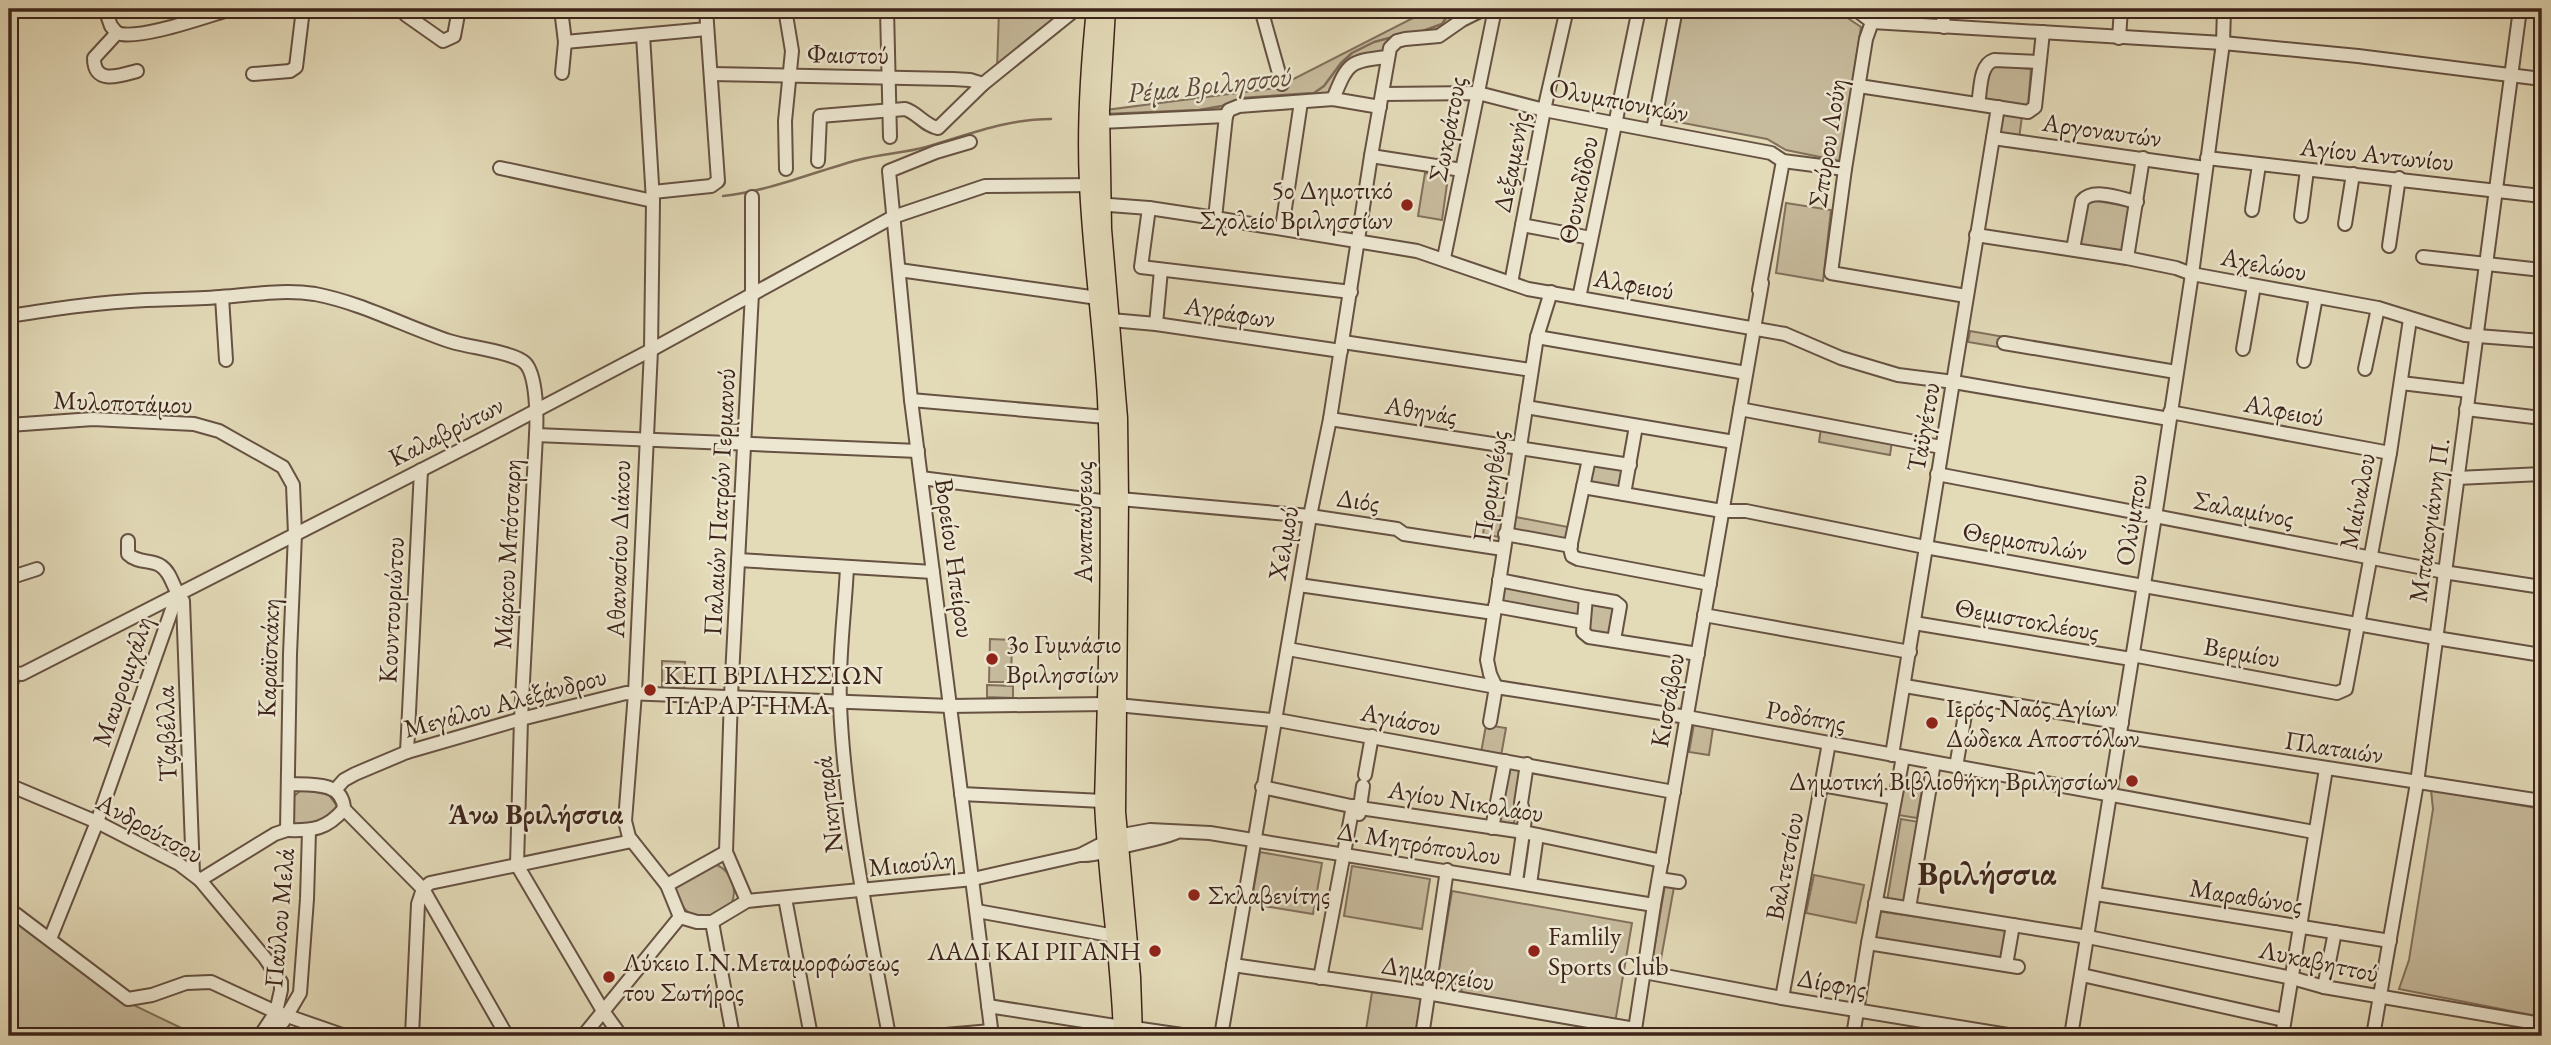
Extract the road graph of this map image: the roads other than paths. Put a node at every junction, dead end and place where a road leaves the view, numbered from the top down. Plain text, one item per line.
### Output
1 (105, 9) edge
2 (231, 9) edge
3 (303, 9) edge
4 (401, 9) edge
5 (458, 9) edge
6 (561, 9) edge
7 (706, 9) edge
8 (785, 9) edge
9 (887, 9) edge
10 (1076, 9) edge
11 (1095, 9) edge
12 (1107, 9) edge
13 (1261, 9) edge
14 (1484, 9) edge
15 (1494, 9) edge
16 (1567, 9) edge
17 (1639, 9) edge
18 (1855, 9) edge
19 (1941, 9) edge
20 (2121, 9) edge
21 (2224, 9) edge
22 (2520, 9) edge
23 (1671, 10) edge
24 (1872, 22) junction
25 (1944, 27) junction
26 (707, 29) junction
27 (117, 33) junction
28 (2043, 33) junction
29 (643, 35) junction
30 (2119, 38) junction
31 (565, 42) junction
32 (2223, 43) junction
33 (1388, 57) junction
34 (2039, 62) junction
35 (137, 71) dead end
36 (562, 73) dead end
37 (253, 74) dead end
38 (711, 74) junction
39 (2511, 75) junction
40 (790, 76) junction
41 (889, 78) junction
42 (2542, 79) edge
43 (984, 83) junction
44 (1283, 84) dead end
45 (1858, 86) junction
46 (1478, 93) junction
47 (1333, 99) junction
48 (1301, 102) junction
49 (1979, 104) junction
50 (1380, 107) junction
51 (1998, 107) junction
52 (890, 108) junction
53 (1544, 110) junction
54 (1226, 116) junction
55 (1101, 122) junction
56 (1615, 123) junction
57 (1653, 130) junction
58 (890, 137) dead end
59 (1993, 138) junction
60 (970, 142) dead end
61 (1371, 156) junction
62 (2143, 158) junction
63 (818, 161) dead end
64 (1783, 161) junction
65 (2206, 163) junction
66 (2259, 164) junction
67 (500, 168) dead end
68 (786, 169) dead end
69 (1845, 169) junction
70 (1462, 170) junction
71 (2307, 170) junction
72 (2353, 174) junction
73 (2399, 178) junction
74 (2495, 191) junction
75 (1095, 195) junction
76 (653, 196) junction
77 (2542, 196) edge
78 (752, 197) dead end
79 (2137, 202) junction
80 (1149, 208) junction
81 (2252, 210) dead end
82 (2301, 216) dead end
83 (894, 217) junction
84 (1215, 218) junction
85 (2345, 224) dead end
86 (1522, 225) junction
87 (1282, 228) junction
88 (1976, 234) junction
89 (1591, 238) junction
90 (1359, 240) junction
91 (2389, 246) dead end
92 (2073, 249) junction
93 (2423, 257) dead end
94 (1444, 258) junction
95 (2127, 258) junction
96 (2486, 265) junction
97 (899, 270) junction
98 (1161, 270) junction
99 (2542, 270) edge
100 (2192, 274) junction
101 (1511, 283) junction
102 (2254, 286) junction
103 (1351, 292) junction
104 (1551, 292) junction
105 (752, 293) junction
106 (1966, 296) junction
107 (222, 297) junction
108 (2316, 297) junction
109 (1098, 298) junction
110 (1579, 298) junction
111 (2378, 308) junction
112 (9, 316) edge
113 (2410, 319) junction
114 (1111, 320) junction
115 (1156, 324) junction
116 (1754, 328) junction
117 (2476, 336) junction
118 (1537, 337) junction
119 (2542, 341) edge
120 (2004, 343) dead end
121 (1342, 347) junction
122 (2244, 349) dead end
123 (650, 350) junction
124 (226, 360) dead end
125 (2304, 361) dead end
126 (2365, 369) dead end
127 (1531, 370) junction
128 (2176, 372) junction
129 (1746, 373) junction
130 (1954, 382) junction
131 (2401, 383) junction
132 (2469, 391) junction
133 (911, 400) junction
134 (1526, 407) junction
135 (2466, 409) junction
136 (536, 410) junction
137 (1740, 410) junction
138 (2170, 415) junction
139 (1106, 417) junction
140 (2542, 418) edge
141 (1330, 419) junction
142 (9, 425) edge
143 (1636, 426) junction
144 (536, 435) junction
145 (645, 438) junction
146 (1734, 442) junction
147 (745, 445) junction
148 (1941, 447) junction
149 (1518, 449) junction
150 (918, 452) junction
151 (2390, 453) junction
152 (1590, 459) junction
153 (1630, 465) junction
154 (421, 470) junction
155 (1937, 474) junction
156 (2542, 474) edge
157 (921, 478) junction
158 (2457, 478) junction
159 (1583, 487) junction
160 (1625, 494) junction
161 (1114, 500) junction
162 (1723, 511) junction
163 (1310, 516) junction
164 (2155, 516) junction
165 (295, 534) junction
166 (1505, 534) junction
167 (128, 541) dead end
168 (1925, 547) junction
169 (1503, 549) junction
170 (1571, 551) junction
171 (2370, 557) junction
172 (738, 560) junction
173 (847, 567) junction
174 (37, 569) dead end
175 (933, 572) junction
176 (2445, 572) junction
177 (9, 578) edge
178 (1499, 580) junction
179 (1710, 583) junction
180 (2144, 584) junction
181 (1299, 585) junction
182 (2542, 587) edge
183 (177, 595) junction
184 (1586, 597) junction
185 (1495, 610) junction
186 (1704, 615) junction
187 (1583, 622) junction
188 (1914, 623) junction
189 (2358, 624) junction
190 (2436, 638) junction
191 (1614, 640) junction
192 (1288, 649) junction
193 (1910, 652) junction
194 (1698, 654) junction
195 (2542, 655) edge
196 (2131, 657) junction
197 (11, 668) edge
198 (1905, 686) junction
199 (1496, 687) junction
200 (9, 691) edge
201 (2344, 691) joint
202 (635, 693) junction
203 (731, 696) junction
204 (1968, 697) junction
205 (840, 703) junction
206 (1111, 705) junction
207 (950, 706) junction
208 (1687, 717) junction
209 (521, 719) junction
210 (1275, 720) junction
211 (1490, 723) dead end
212 (2121, 730) junction
213 (1372, 736) junction
214 (1829, 743) junction
215 (407, 752) junction
216 (1897, 756) junction
217 (1505, 761) junction
218 (1934, 762) junction
219 (1527, 764) junction
220 (1956, 766) junction
221 (2326, 769) junction
222 (2417, 783) junction
223 (288, 784) junction
224 (9, 785) edge
225 (1262, 787) junction
226 (335, 790) junction
227 (1821, 790) junction
228 (1674, 792) junction
229 (961, 794) junction
230 (2112, 795) junction
231 (1895, 798) junction
232 (1103, 801) junction
233 (2542, 801) edge
234 (1356, 807) junction
235 (344, 808) junction
236 (97, 822) junction
237 (1492, 828) junction
238 (287, 830) junction
239 (309, 831) junction
240 (1524, 832) junction
241 (2315, 832) junction
242 (1537, 835) junction
243 (1254, 840) junction
244 (632, 841) junction
245 (1112, 844) junction
246 (726, 852) junction
247 (1349, 855) junction
248 (1662, 861) junction
249 (517, 865) junction
250 (1447, 870) junction
251 (196, 877) junction
252 (973, 879) junction
253 (1659, 879) junction
254 (1516, 881) junction
255 (1679, 882) dead end
256 (1530, 884) junction
257 (667, 885) junction
258 (423, 889) junction
259 (862, 891) junction
260 (2096, 894) junction
261 (785, 898) junction
262 (747, 901) junction
263 (1875, 903) junction
264 (1654, 905) junction
265 (1909, 908) junction
266 (9, 909) edge
267 (976, 911) junction
268 (680, 917) junction
269 (712, 922) junction
270 (2013, 925) junction
271 (2299, 928) junction
272 (2334, 932) junction
273 (1115, 936) junction
274 (2088, 937) junction
275 (50, 939) junction
276 (2390, 941) junction
277 (1868, 943) junction
278 (1233, 965) junction
279 (1644, 972) junction
280 (2082, 975) junction
281 (1321, 978) junction
282 (2292, 978) junction
283 (2324, 987) junction
284 (1428, 993) junction
285 (1782, 998) junction
286 (2380, 998) junction
287 (988, 1006) junction
288 (1858, 1011) junction
289 (282, 1013) junction
290 (2284, 1020) junction
291 (607, 1023) edge
292 (2542, 1024) edge
293 (1128, 1032) edge
294 (1635, 1033) edge
295 (992, 1034) edge
296 (261, 1036) edge
297 (345, 1036) edge
298 (412, 1036) edge
299 (507, 1036) edge
300 (583, 1036) edge
301 (621, 1036) edge
302 (733, 1036) edge
303 (811, 1036) edge
304 (889, 1036) edge
305 (934, 1036) edge
306 (1189, 1036) edge
307 (1221, 1036) edge
308 (1426, 1036) edge
309 (1853, 1036) edge
310 (2014, 1036) edge
311 (2071, 1036) edge
312 (2281, 1036) edge
313 (2373, 1036) edge

1 - 27 street
2 - 27 street
3 - 37 street
4 - 5 street
6 - 31 street
7 - 26 street
8 - 40 street
9 - 41 street
10 - 43 street
11 - 75 main road, Αναπαύσεως
12 - 55 main road, Αναπαύσεως
13 - 44 street
14 - 33 street
15 - 46 street, Σωκράτους
16 - 53 street, Δεξαμενής
17 - 56 street, Θουκιδίδου
18 - 24 street
19 - 25 street
20 - 30 street
21 - 32 street, Ολύμπου
22 - 39 street, Μπακογιάννη Π.
23 - 57 street
24 - 25 street
24 - 45 street, Σπύρου Λούη
25 - 28 street
26 - 29 street
26 - 38 street
27 - 35 street
28 - 30 street
28 - 34 street
29 - 31 street
29 - 76 street, Αθανασίου Διάκου
30 - 32 street
31 - 36 street
32 - 39 street
32 - 65 street, Ολύμπου
33 - 47 street
33 - 50 street, Χελμού
34 - 49 street
34 - 51 street
38 - 40 street, Φαιστού
38 - 76 street
39 - 42 street
39 - 74 street, Μπακογιάννη Π.
40 - 41 street, Φαιστού
40 - 68 street
41 - 43 street, Φαιστού
41 - 52 street
43 - 52 street
45 - 49 street
45 - 69 street, Σπύρου Λούη
46 - 50 street, Ολυμπιονικών
46 - 53 street, Ολυμπιονικών
46 - 70 street, Σωκράτους
47 - 48 street, Ολυμπιονικών
47 - 50 street, Ολυμπιονικών
48 - 54 street, Ολυμπιονικών
48 - 87 street
49 - 51 street
50 - 61 street, Χελμού
51 - 59 street, Ταϋγέτου
52 - 58 street
52 - 63 street
53 - 56 street, Ολυμπιονικών
53 - 86 street, Δεξαμενής
54 - 55 street, Ολυμπιονικών
54 - 84 street
55 - 75 main road, Αναπαύσεως
56 - 57 street, Ολυμπιονικών
56 - 89 street, Θουκιδίδου
57 - 64 street, Ολυμπιονικών
59 - 62 street, Αργοναυτών
59 - 88 street, Ταϋγέτου
60 - 83 street, Βορείου Ηπείρου
61 - 70 street
61 - 90 street, Χελμού
62 - 65 street, Αργοναυτών
62 - 79 street
64 - 69 street, Ολυμπιονικών
64 - 116 street, Κισσάβου
65 - 66 street, Αγίου Αντωνίου
65 - 100 street, Ολύμπου
66 - 71 street, Αγίου Αντωνίου
66 - 81 street
67 - 76 street
69 - 106 street, Σπύρου Λούη
70 - 94 street, Σωκράτους
71 - 72 street, Αγίου Αντωνίου
71 - 82 street
72 - 73 street, Αγίου Αντωνίου
72 - 85 street
73 - 74 street, Αγίου Αντωνίου
73 - 91 street
74 - 77 street, Αγίου Αντωνίου
74 - 96 street, Μπακογιάννη Π.
75 - 80 street, Αλφειού
75 - 83 street, Αλφειού
75 - 109 main road, Αναπαύσεως
75 - 114 main road, Αναπαύσεως
76 - 123 street, Αθανασίου Διάκου
78 - 105 street, Παλαιών Πατρών Γερμανού
79 - 92 street
79 - 95 street
80 - 84 street, Αλφειού
80 - 98 street
83 - 97 street, Βορείου Ηπείρου
83 - 105 street, Καλαβρύτων
84 - 87 street, Αλφειού
86 - 89 street
86 - 101 street, Δεξαμενής
87 - 90 street, Αλφειού
88 - 92 street, Αχελώου
88 - 106 street, Ταϋγέτου
89 - 110 street, Θουκιδίδου
90 - 94 street, Αλφειού
90 - 103 street, Χελμού
92 - 95 street, Αχελώου
93 - 96 street
94 - 101 street, Αλφειού
95 - 100 street, Αχελώου
96 - 99 street
96 - 117 street, Μπακογιάννη Π.
97 - 109 street
97 - 133 street, Βορείου Ηπείρου
98 - 103 street
98 - 115 street
100 - 102 street, Αχελώου
100 - 128 street, Ολύμπου
101 - 104 street, Αλφειού
102 - 108 street, Αχελώου
102 - 122 street
103 - 121 street, Χελμού
104 - 110 street, Αλφειού
104 - 118 street, Προμηθέως
105 - 123 street, Καλαβρύτων
105 - 147 street, Παλαιών Πατρών Γερμανού
106 - 130 street, Ταϋγέτου
107 - 112 street, Μάρκου Μπότσαρη
107 - 124 street
107 - 136 street, Μάρκου Μπότσαρη
108 - 111 street, Αχελώου
108 - 125 street
109 - 139 main road, Αναπαύσεως
110 - 116 street, Αλφειού
111 - 113 street, Αχελώου
111 - 126 street
113 - 117 street, Αχελώου
113 - 131 street, Μαίναλου
114 - 115 street, Αγράφων
114 - 161 main road, Αναπαύσεως
115 - 121 street, Αγράφων
116 - 129 street, Κισσάβου
116 - 130 street, Αλφειού
117 - 119 street, Αχελώου
117 - 132 street, Μπακογιάννη Π.
118 - 127 street, Προμηθέως
118 - 129 street
120 - 128 street
121 - 127 street, Αγράφων
121 - 141 street, Χελμού
123 - 136 street, Καλαβρύτων
123 - 145 street, Αθανασίου Διάκου
127 - 134 street, Προμηθέως
128 - 138 street, Ολύμπου
129 - 137 street, Κισσάβου
130 - 138 street, Αλφειού
130 - 148 street, Ταϋγέτου
131 - 132 street
131 - 151 street, Μαίναλου
132 - 135 street, Μπακογιάννη Π.
133 - 139 street
133 - 150 street, Βορείου Ηπείρου
134 - 143 street
134 - 149 street, Προμηθέως
135 - 140 street
135 - 158 street, Μπακογιάννη Π.
136 - 144 street, Μάρκου Μπότσαρη
136 - 154 street, Καλαβρύτων
137 - 146 street, Κισσάβου
137 - 148 street
138 - 151 street, Αλφειού
138 - 164 street, Ολύμπου
139 - 161 main road, Αναπαύσεως
141 - 149 street, Αθηνάς
141 - 163 street, Χελμού
142 - 165 street, Μυλοποτάμου
143 - 146 street
143 - 153 street
144 - 145 street
144 - 209 street, Μάρκου Μπότσαρη
145 - 147 street
145 - 202 street, Αθανασίου Διάκου
146 - 162 street, Κισσάβου
147 - 150 street
147 - 172 street, Παλαιών Πατρών Γερμανού
148 - 155 street, Ταϋγέτου
149 - 152 street, Αθηνάς
149 - 166 street, Προμηθέως
150 - 157 street, Βορείου Ηπείρου
151 - 171 street, Μαίναλου
152 - 153 street, Αθηνάς
152 - 159 street
153 - 160 street
154 - 165 street, Καλαβρύτων
154 - 215 street, Κουντουριώτου
155 - 164 street, Σαλαμίνος
155 - 168 street, Ταϋγέτου
156 - 158 street
157 - 161 street, Διός
157 - 175 street, Βορείου Ηπείρου
158 - 176 street, Μπακογιάννη Π.
159 - 160 street, Θερμοπυλών
159 - 170 street
160 - 162 street, Θερμοπυλών
161 - 163 street, Διός
161 - 206 main road, Αναπαύσεως
162 - 168 street, Θερμοπυλών
162 - 179 street, Κισσάβου
163 - 169 street, Διός
163 - 181 street, Χελμού
164 - 171 street, Σαλαμίνος
164 - 180 street, Ολύμπου
165 - 183 street, Καλαβρύτων
165 - 223 street, Καραϊσκάκη
166 - 169 street, Προμηθέως
166 - 170 street
167 - 183 street, Τζαβέλλα
168 - 180 street, Θερμοπυλών
168 - 188 street, Ταϋγέτου
169 - 178 street, Προμηθέως
170 - 179 street
171 - 176 street, Σαλαμίνος
171 - 189 street, Μαίναλου
172 - 173 street
172 - 203 street, Παλαιών Πατρών Γερμανού
173 - 175 street
173 - 205 street, Νικηταρά
174 - 177 street
175 - 207 street, Βορείου Ηπείρου
176 - 182 street, Σαλαμίνος
176 - 190 street, Μπακογιάννη Π.
178 - 184 street
178 - 185 street, Προμηθέως
179 - 186 street, Κισσάβου
180 - 189 street, Θερμοπυλών
180 - 196 street, Ολύμπου
181 - 185 street
181 - 192 street, Χελμού
183 - 197 street, Καλαβρύτων
183 - 236 street, Μαυρομιχάλη
183 - 251 street, Τζαβέλλα
184 - 187 street
184 - 191 street
185 - 187 street
185 - 199 street, Προμηθέως
186 - 193 street
186 - 194 street, Κισσάβου
187 - 191 street
188 - 193 street, Ταϋγέτου
188 - 196 street, Θεμιστοκλέους
189 - 190 street, Θερμοπυλών
189 - 201 street, Μαίναλου
190 - 195 street, Θερμοπυλών
190 - 222 street, Μπακογιάννη Π.
191 - 194 street
192 - 199 street, Ροδόπης
192 - 210 street, Χελμού
193 - 198 street, Ταϋγέτου
194 - 208 street, Κισσάβου
196 - 201 street, Βερμίου
196 - 212 street, Ολύμπου
197 - 200 street
198 - 204 street, Πλαταιών
198 - 216 street, Ταϋγέτου
199 - 208 street, Ροδόπης
199 - 211 street
202 - 203 street, Μεγάλου Αλεξάνδρου
202 - 209 street, Μεγάλου Αλεξάνδρου
202 - 244 street, Αθανασίου Διάκου
203 - 205 street, Μεγάλου Αλεξάνδρου
203 - 246 street, Παλαιών Πατρών Γερμανού
204 - 212 street, Πλαταιών
204 - 220 street
205 - 207 street, Μεγάλου Αλεξάνδρου
205 - 259 street, Νικηταρά
206 - 207 street, Αγιάσου
206 - 210 street, Αγιάσου
206 - 232 main road, Αναπαύσεως
206 - 245 main road, Αναπαύσεως
207 - 229 street, Βορείου Ηπείρου
208 - 214 street, Ροδόπης
208 - 228 street, Κισσάβου
209 - 215 street, Μεγάλου Αλεξάνδρου
209 - 249 street, Μάρκου Μπότσαρη
210 - 213 street, Αγιάσου
210 - 225 street, Χελμού
212 - 221 street, Πλαταιών
212 - 230 street, Ολύμπου
213 - 217 street, Αγιάσου
213 - 234 street
214 - 216 street, Ροδόπης
214 - 227 street, Βαλτετσίου
215 - 226 street, Μεγάλου Αλεξάνδρου
216 - 218 street, Ροδόπης
216 - 231 street, Ταϋγέτου
217 - 219 street, Αγιάσου
217 - 237 street
218 - 220 street, Ροδόπης
218 - 265 street
219 - 228 street, Αγιάσου
219 - 240 street
220 - 230 street, Ροδόπης
221 - 222 street, Πλαταιών
221 - 241 street
222 - 233 street, Πλαταιών
222 - 276 street, Μπακογιάννη Π.
223 - 226 street
223 - 238 street, Καραϊσκάκη
224 - 236 street, Ανδρούτσου
225 - 234 street, Αγίου Νικολάου
225 - 243 street, Χελμού
226 - 235 street
227 - 231 street
227 - 285 street, Βαλτετσίου
228 - 248 street, Κισσάβου
229 - 232 street
229 - 252 street, Βορείου Ηπείρου
230 - 241 street, Ροδόπης
230 - 260 street, Ολύμπου
231 - 263 street, Ταϋγέτου
232 - 245 main road, Αναπαύσεως
234 - 237 street, Αγίου Νικολάου
234 - 247 street
235 - 239 street
235 - 258 street
236 - 251 street, Ανδρούτσου
236 - 275 street, Μαυρομιχάλη
237 - 240 street, Αγίου Νικολάου
238 - 239 street
238 - 251 street
239 - 289 street, Παύλου Μελά
240 - 242 street, Αγίου Νικολάου
240 - 254 street
241 - 271 street
242 - 248 street, Αγίου Νικολάου
242 - 256 street
243 - 245 street, Δ. Μητρόπουλου
243 - 247 street, Δ. Μητρόπουλου
243 - 278 street, Χελμού
244 - 249 street
244 - 257 street, Αθανασίου Διάκου
245 - 252 street, Μιαούλη
245 - 273 main road, Αναπαύσεως
245 - 293 main road, Αναπαύσεως
246 - 257 street
246 - 262 street
247 - 250 street, Δ. Μητρόπουλου
247 - 281 street
248 - 253 street, Κισσάβου
249 - 258 street
249 - 291 street
250 - 254 street, Δ. Μητρόπουλου
250 - 284 street
251 - 289 street, Ανδρούτσου
252 - 259 street, Μιαούλη
252 - 267 street, Βορείου Ηπείρου
253 - 255 street
253 - 264 street, Κισσάβου
254 - 256 street, Δ. Μητρόπουλου
256 - 264 street, Δ. Μητρόπουλου
257 - 268 street, Αθανασίου Διάκου
258 - 298 street
258 - 299 street
259 - 261 street, Μιαούλη
259 - 304 street, Νικηταρά
260 - 271 street, Μαραθώνος
260 - 274 street, Ολύμπου
261 - 262 street, Μιαούλη
261 - 303 street
262 - 269 street
263 - 265 street, Λυκαβηττού
263 - 277 street, Ταϋγέτου
264 - 279 street, Κισσάβου
265 - 270 street, Λυκαβηττού
266 - 275 street
267 - 273 street
267 - 287 street, Βορείου Ηπείρου
268 - 269 street
268 - 291 street
269 - 302 street
270 - 274 street, Λυκαβηττού
270 - 277 street
271 - 272 street, Μαραθώνος
271 - 282 street
272 - 276 street, Μαραθώνος
272 - 283 street
273 - 293 main road, Αναπαύσεως
274 - 280 street, Ολύμπου
274 - 282 street, Λυκαβηττού
275 - 289 street
276 - 286 street, Μπακογιάννη Π.
277 - 288 street, Ταϋγέτου
278 - 281 street, Δημαρχείου
278 - 307 street, Χελμού
279 - 285 street, Δίρφης
279 - 294 street, Κισσάβου
280 - 290 street
280 - 311 street, Ολύμπου
281 - 284 street, Δημαρχείου
282 - 283 street, Λυκαβηττού
282 - 290 street
283 - 286 street, Λυκαβηττού
284 - 294 street, Δημαρχείου
284 - 308 street
285 - 288 street, Δίρφης
286 - 292 street, Λυκαβηττού
286 - 313 street, Μπακογιάννη Π.
287 - 293 street
287 - 295 street, Βορείου Ηπείρου
288 - 309 street, Ταϋγέτου
288 - 310 street, Δίρφης
289 - 296 street, Παύλου Μελά
289 - 297 street
290 - 312 street
291 - 300 street
291 - 301 street
293 - 306 street
295 - 305 street

